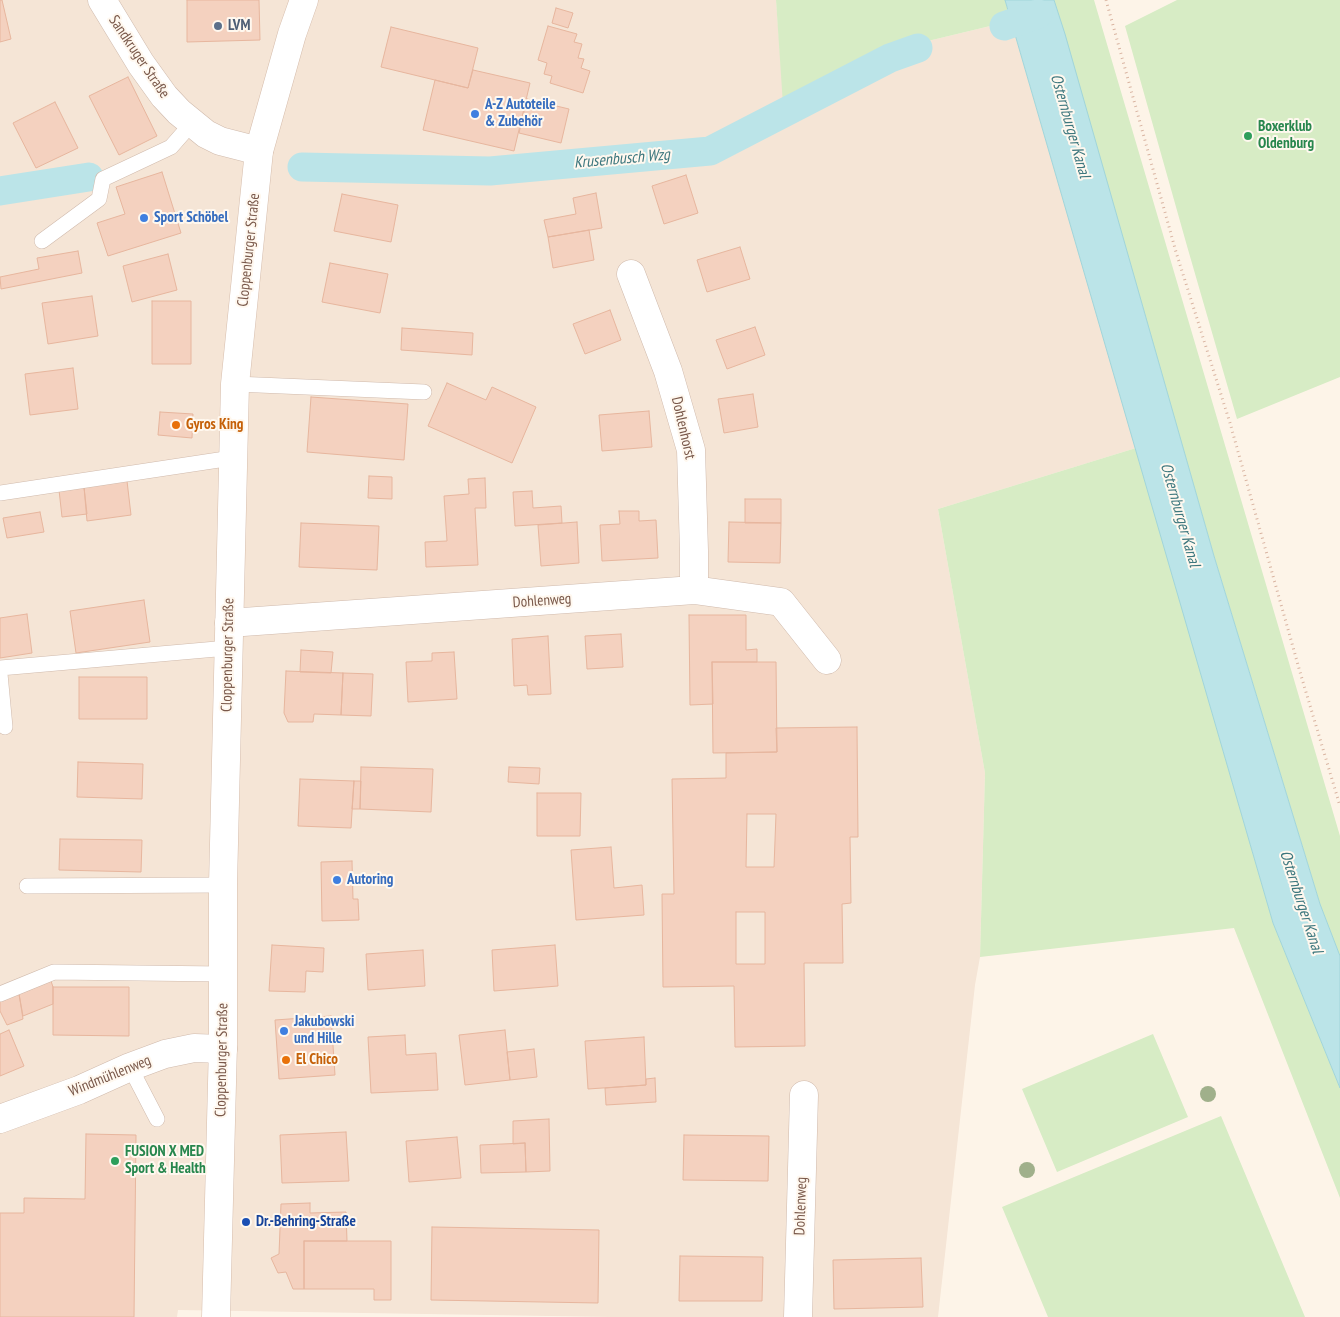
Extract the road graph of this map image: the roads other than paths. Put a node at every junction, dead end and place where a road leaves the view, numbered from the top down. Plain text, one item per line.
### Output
1 (102, 0) edge
2 (304, 0) edge
3 (192, 123) junction
4 (259, 151) junction
5 (42, 241) dead end
6 (631, 274) dead end
7 (235, 384) junction
8 (424, 392) dead end
9 (232, 458) junction
10 (0, 493) edge
11 (694, 590) junction
12 (229, 636) junction
13 (827, 660) dead end
14 (0, 668) edge
15 (0, 674) edge
16 (5, 727) dead end
17 (26, 886) dead end
18 (223, 886) junction
19 (222, 974) junction
20 (0, 994) edge
21 (223, 1049) junction
22 (130, 1067) junction
23 (804, 1095) dead end
24 (0, 1119) edge
25 (157, 1119) dead end
26 (216, 1317) edge
27 (798, 1317) edge

1 - 3 street, Sandkruger Straße
2 - 4 street, Cloppenburger Straße
3 - 4 street, Sandkruger Straße
3 - 5 lane
4 - 7 street, Cloppenburger Straße
6 - 11 street, Dohlenhorst
7 - 8 lane
7 - 9 street, Cloppenburger Straße
9 - 10 lane
9 - 12 street, Cloppenburger Straße
11 - 12 street, Dohlenweg
11 - 13 street, Dohlenweg
12 - 14 lane
12 - 18 street, Cloppenburger Straße
15 - 16 lane
17 - 18 lane
18 - 19 street, Cloppenburger Straße
19 - 20 lane
19 - 21 street, Cloppenburger Straße
21 - 22 street, Windmühlenweg
21 - 26 street, Cloppenburger Straße
22 - 24 street, Windmühlenweg
22 - 25 lane
23 - 27 street, Dohlenweg

